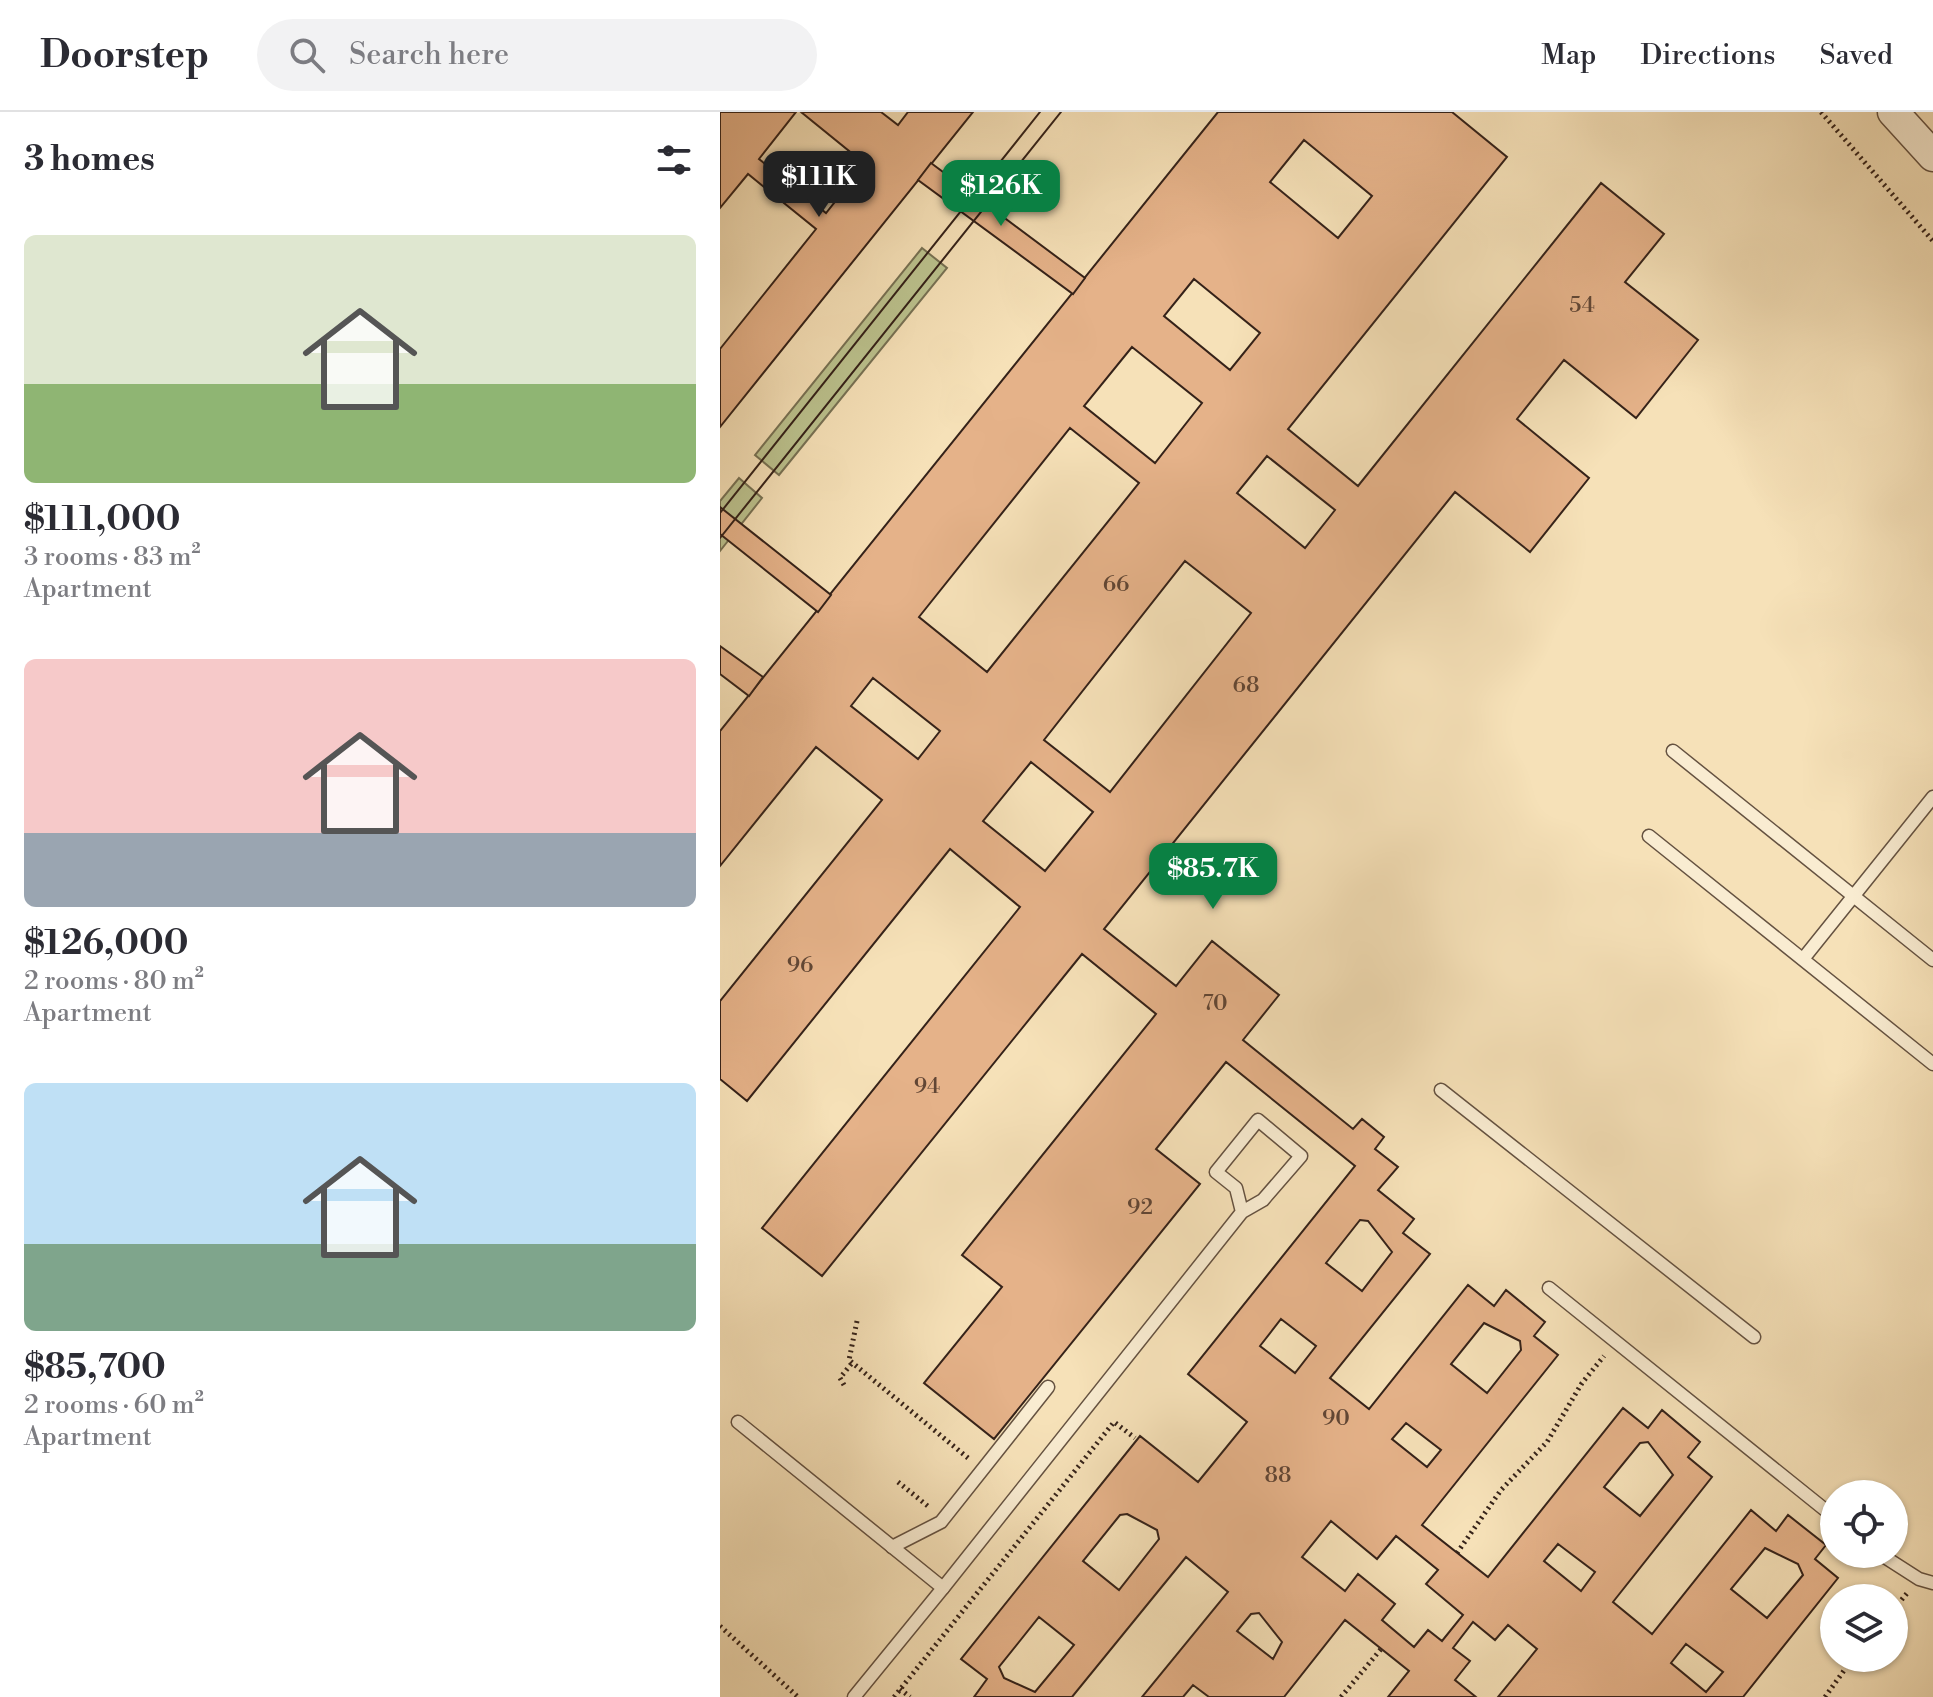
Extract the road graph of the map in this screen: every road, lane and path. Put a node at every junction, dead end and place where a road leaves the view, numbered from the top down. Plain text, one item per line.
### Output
1 (1821, 112) edge
2 (1893, 112) edge
3 (1933, 156) edge
4 (1933, 241) edge
5 (1673, 751) dead end
6 (1933, 797) edge
7 (1649, 836) dead end
8 (1853, 896) junction
9 (1803, 959) junction
10 (1933, 960) edge
11 (1933, 1064) edge
12 (1441, 1090) dead end
13 (1242, 1212) junction
14 (1549, 1288) dead end
15 (857, 1321) dead end
16 (1754, 1337) dead end
17 (1615, 1343) junction
18 (852, 1363) junction
19 (844, 1385) dead end
20 (1048, 1387) dead end
21 (738, 1422) dead end
22 (939, 1433) junction
23 (1135, 1438) dead end
24 (932, 1441) dead end
25 (961, 1467) dead end
26 (898, 1482) dead end
27 (937, 1497) dead end
28 (1820, 1506) edge
29 (929, 1507) junction
30 (944, 1519) junction
31 (978, 1545) junction
32 (892, 1547) junction
33 (1457, 1553) dead end
34 (1000, 1563) junction
35 (1902, 1568) edge
36 (1933, 1583) edge
37 (943, 1588) junction
38 (720, 1626) edge
39 (1381, 1649) dead end
40 (1843, 1672) edge
41 (900, 1689) junction
42 (798, 1697) edge
43 (854, 1697) edge
44 (894, 1697) edge
45 (910, 1697) edge
46 (1341, 1697) edge
47 (1825, 1697) edge

1 - 4 path
2 - 3 street
5 - 8 lane
6 - 8 lane
7 - 9 lane
8 - 9 lane
8 - 10 lane
9 - 11 lane
12 - 16 lane
13 - 13 lane
13 - 31 lane
14 - 17 lane
15 - 18 path
17 - 28 lane
17 - 33 path
18 - 19 path
18 - 22 path
20 - 30 lane
21 - 32 lane
22 - 24 path
22 - 25 path
23 - 34 path
26 - 29 path
27 - 29 path
29 - 30 path
30 - 32 lane
31 - 34 path
31 - 37 lane
32 - 37 lane
34 - 41 path
35 - 36 lane
37 - 43 lane
38 - 42 path
39 - 46 path
40 - 47 path
41 - 44 path
41 - 45 path

